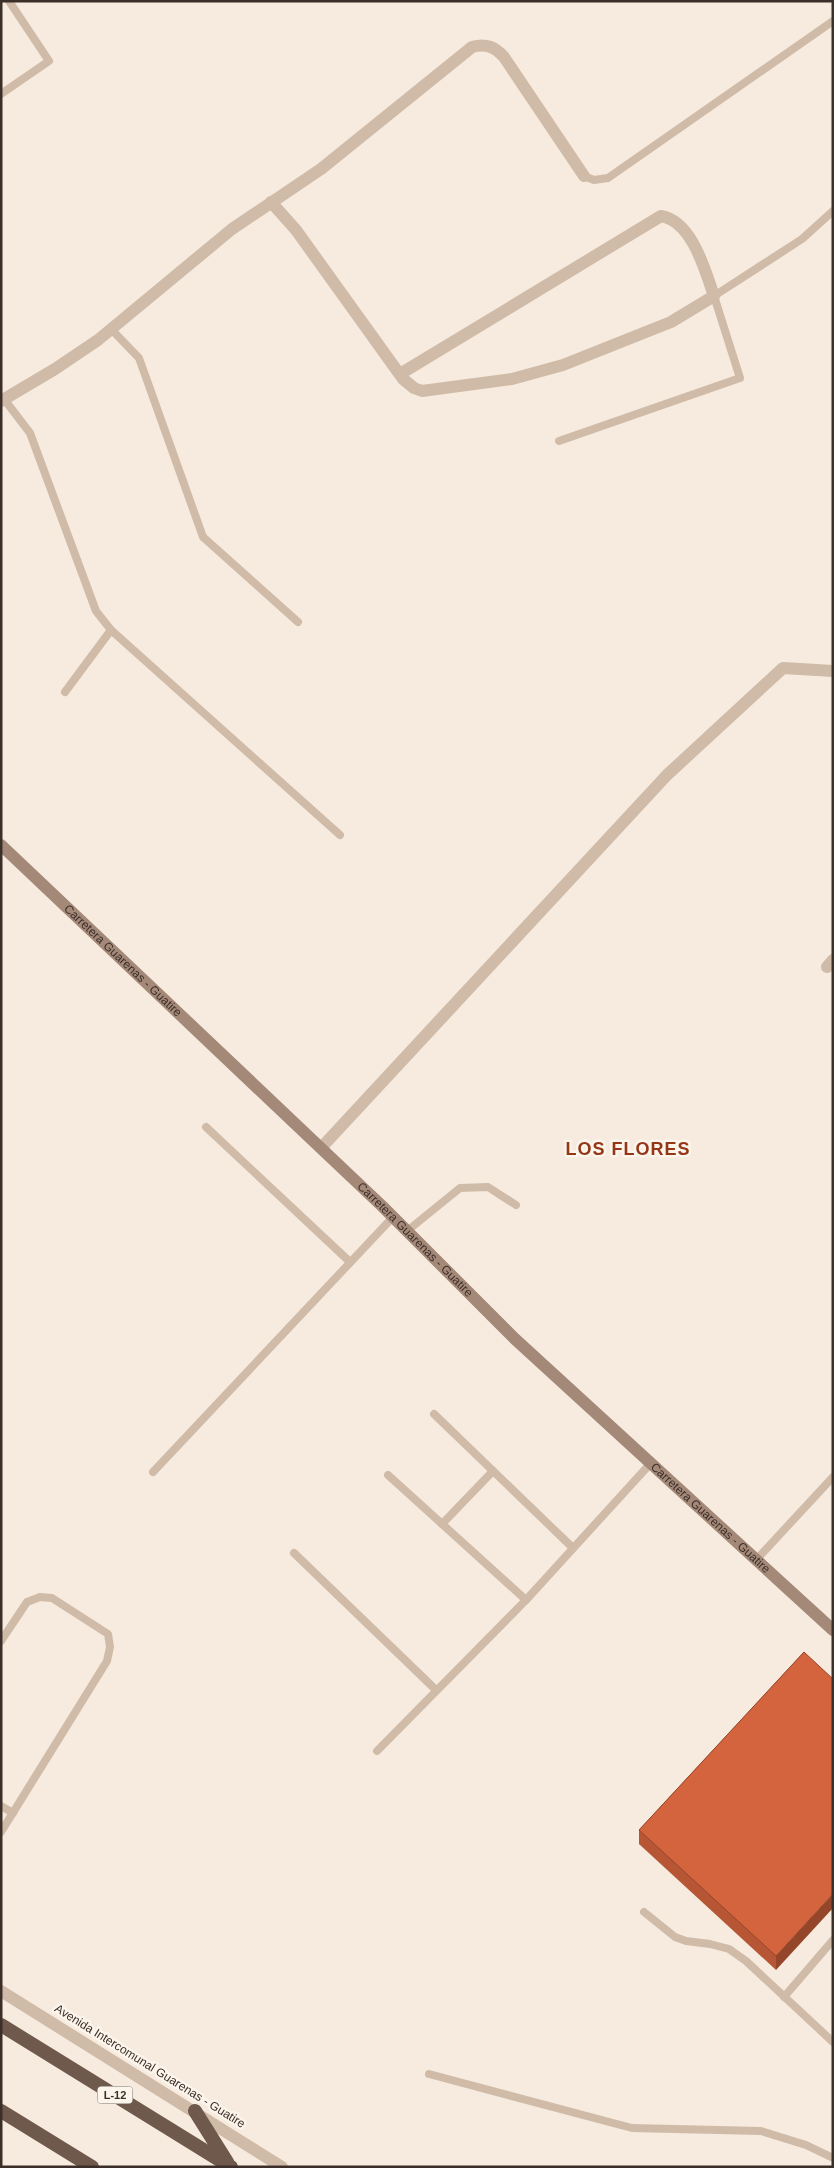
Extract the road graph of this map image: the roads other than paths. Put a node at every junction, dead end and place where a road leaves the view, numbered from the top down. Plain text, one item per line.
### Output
1 (9, 1) edge
2 (833, 21) edge
3 (1, 94) edge
4 (584, 176) joint
5 (271, 202) junction
6 (833, 211) edge
7 (714, 296) junction
8 (111, 329) junction
9 (400, 374) junction
10 (3, 400) edge
11 (559, 441) dead end
12 (298, 622) dead end
13 (111, 630) junction
14 (833, 671) edge
15 (65, 692) dead end
16 (340, 835) dead end
17 (1, 845) edge
18 (206, 1127) dead end
19 (321, 1148) junction
20 (516, 1205) dead end
21 (393, 1217) junction
22 (407, 1231) junction
23 (350, 1262) junction
24 (434, 1414) dead end
25 (650, 1464) junction
26 (493, 1471) junction
27 (153, 1472) dead end
28 (388, 1475) dead end
29 (833, 1477) edge
30 (442, 1524) junction
31 (573, 1548) junction
32 (294, 1553) dead end
33 (756, 1560) junction
34 (526, 1600) junction
35 (833, 1630) edge
36 (1, 1642) edge
37 (436, 1690) junction
38 (377, 1751) dead end
39 (1, 1806) edge
40 (13, 1813) junction
41 (1, 1832) edge
42 (644, 1912) dead end
43 (833, 1940) edge
44 (1, 1990) edge
45 (784, 1997) junction
46 (1, 2026) edge
47 (833, 2042) edge
48 (429, 2074) dead end
49 (1, 2111) edge
50 (195, 2111) junction
51 (833, 2158) edge
52 (230, 2166) edge
53 (92, 2167) edge
54 (282, 2167) edge

1 - 3 lane
2 - 4 lane
4 - 5 street
5 - 8 street
5 - 9 street
6 - 7 lane
7 - 9 street
7 - 9 street
7 - 11 lane
8 - 10 street
8 - 12 lane
10 - 13 lane
13 - 15 lane
13 - 16 lane
14 - 19 street
17 - 19 main road, Carretera Guarenas - Guatire
18 - 23 lane
19 - 21 main road, Carretera Guarenas - Guatire
20 - 22 lane
21 - 22 main road, Carretera Guarenas - Guatire
21 - 23 lane
22 - 25 main road, Carretera Guarenas - Guatire
23 - 27 lane
24 - 26 lane
25 - 31 lane
25 - 33 main road, Carretera Guarenas - Guatire
26 - 30 lane
26 - 31 lane
28 - 30 lane
29 - 33 lane
30 - 34 lane
31 - 34 lane
32 - 37 lane
33 - 35 main road, Carretera Guarenas - Guatire
34 - 37 lane
36 - 40 lane
37 - 38 lane
39 - 40 lane
40 - 41 lane
42 - 45 lane
43 - 45 lane
44 - 50 street, Avenida Intercomunal Guarenas - Guatire / L-12
45 - 47 lane
46 - 52 highway, L-12
48 - 51 lane
49 - 53 highway
50 - 52 highway
50 - 54 street, Avenida Intercomunal Guarenas - Guatire / L-12

